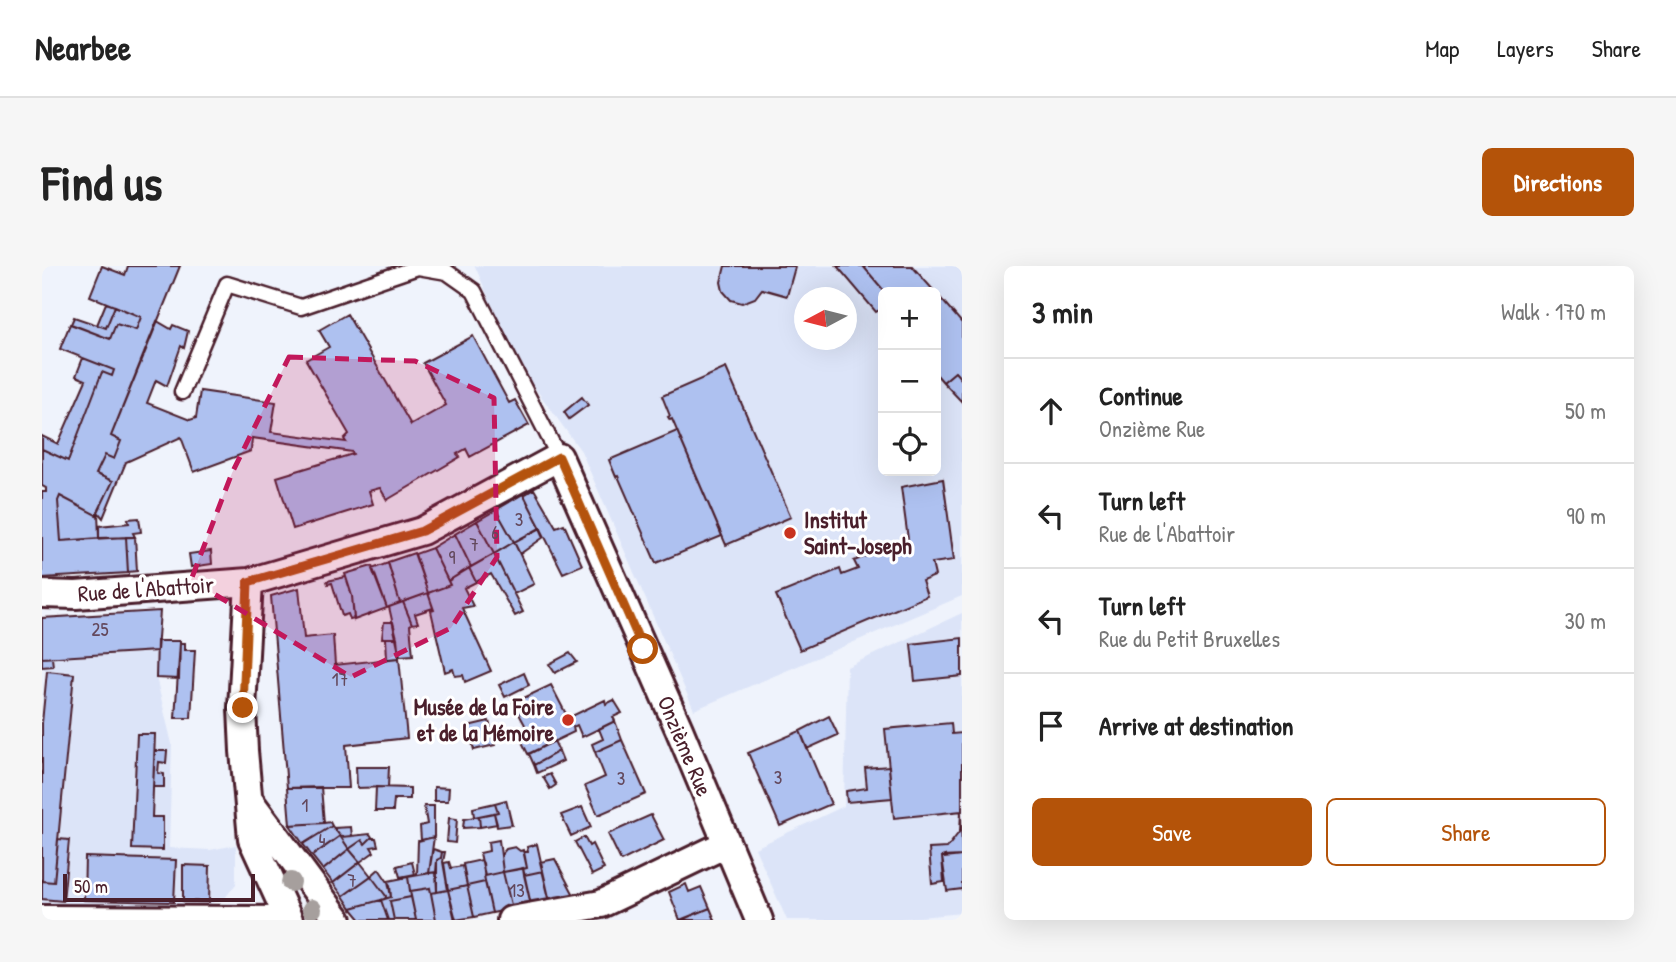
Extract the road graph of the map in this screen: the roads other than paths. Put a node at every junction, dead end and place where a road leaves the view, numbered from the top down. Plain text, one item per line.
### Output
1 (182, 393) dead end
2 (559, 457) junction
3 (248, 582) junction
4 (42, 594) edge
5 (248, 800) junction
6 (726, 844) junction
7 (604, 912) edge
8 (42, 919) edge
9 (289, 920) edge
10 (338, 920) edge
11 (511, 920) edge
12 (759, 920) edge

1 - 2 lane
2 - 3 street, Rue de l'Abattoir
2 - 6 street, Onzième Rue
3 - 4 street, Rue de l'Abattoir
3 - 5 street
5 - 9 street
5 - 10 street
6 - 7 street
6 - 12 street, Onzième Rue
7 - 11 street
8 - 9 street

